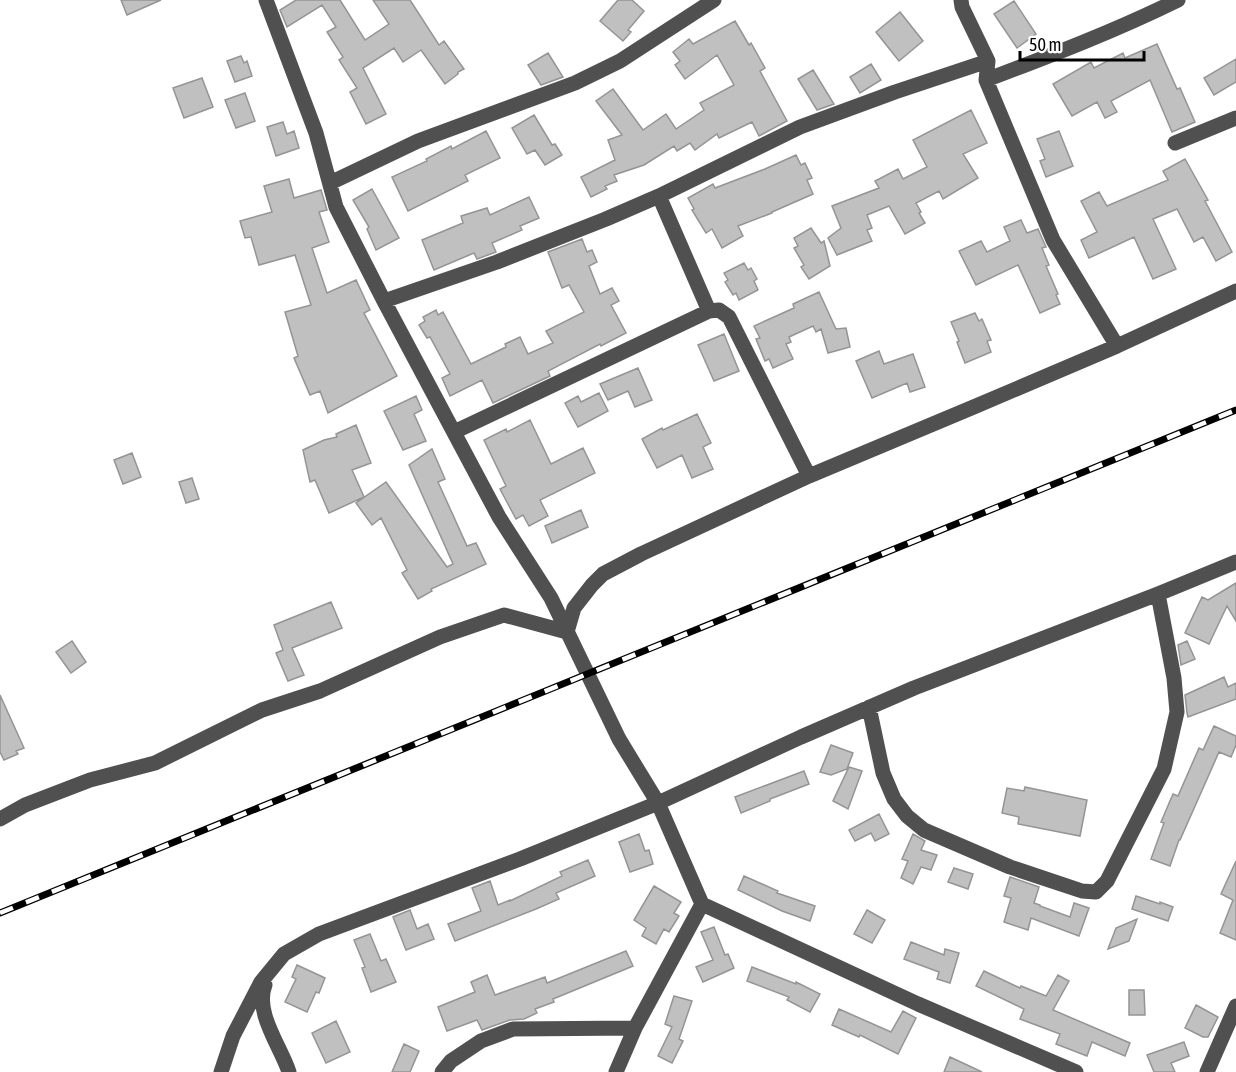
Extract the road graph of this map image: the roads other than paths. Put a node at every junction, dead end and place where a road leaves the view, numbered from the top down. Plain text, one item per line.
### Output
1 (266, 0) edge
2 (714, 0) edge
3 (961, 0) edge
4 (1178, 0) edge
5 (988, 61) junction
6 (986, 80) junction
7 (1236, 118) edge
8 (1175, 143) dead end
9 (330, 183) junction
10 (659, 196) junction
11 (1236, 291) edge
12 (384, 301) junction
13 (709, 311) junction
14 (1117, 346) junction
15 (454, 432) junction
16 (809, 476) junction
17 (1236, 562) edge
18 (1158, 594) junction
19 (567, 632) junction
20 (869, 707) junction
21 (658, 803) junction
22 (0, 819) edge
23 (702, 904) junction
24 (272, 969) junction
25 (1236, 1006) edge
26 (635, 1028) junction
27 (221, 1072) edge
28 (289, 1072) edge
29 (442, 1072) edge
30 (616, 1072) edge
31 (1076, 1072) edge
32 (1207, 1072) edge

1 - 9 street
2 - 9 street
3 - 5 street
4 - 6 street
5 - 6 street
5 - 10 street
6 - 14 street
7 - 8 street
9 - 12 street
10 - 12 street
10 - 13 street
11 - 14 street
12 - 15 street
13 - 15 street
13 - 16 street
14 - 16 street
15 - 19 street
16 - 19 street
17 - 18 street
18 - 20 street
18 - 20 street
19 - 21 street
19 - 22 street
20 - 21 street
21 - 23 street
21 - 24 street
23 - 26 street
23 - 31 street
24 - 27 street
24 - 28 street
25 - 32 street
26 - 29 street
26 - 30 street

